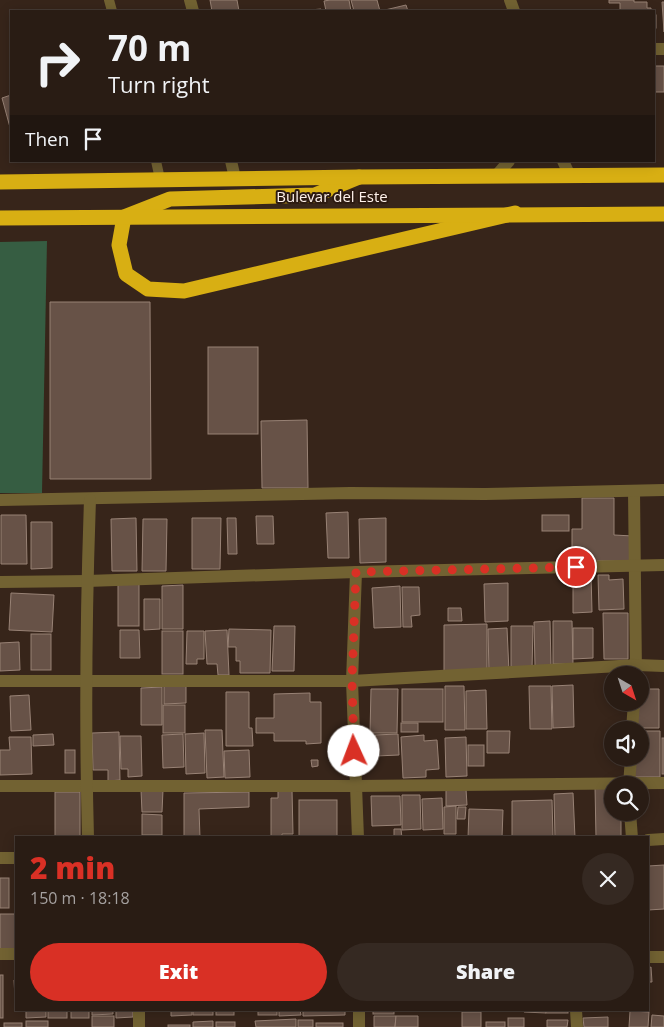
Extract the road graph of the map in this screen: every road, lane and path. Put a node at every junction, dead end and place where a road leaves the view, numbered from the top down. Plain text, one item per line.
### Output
1 (156, 162) edge
2 (231, 162) edge
3 (508, 162) edge
4 (563, 162) edge
5 (664, 175) edge
6 (496, 176) junction
7 (570, 176) junction
8 (359, 177) junction
9 (235, 178) junction
10 (160, 179) junction
11 (0, 182) edge
12 (515, 214) junction
13 (664, 214) edge
14 (124, 216) junction
15 (0, 218) edge
16 (664, 490) edge
17 (634, 491) junction
18 (0, 500) edge
19 (90, 500) junction
20 (664, 565) edge
21 (635, 566) junction
22 (356, 572) junction
23 (87, 581) junction
24 (0, 582) edge
25 (636, 666) edge
26 (664, 666) edge
27 (649, 668) edge
28 (604, 671) edge
29 (0, 681) edge
30 (352, 681) junction
31 (87, 682) junction
32 (649, 783) edge
33 (664, 783) edge
34 (604, 784) edge
35 (0, 786) edge
36 (87, 786) junction
37 (356, 786) junction
38 (631, 821) edge
39 (88, 836) edge
40 (358, 836) edge
41 (632, 836) edge
42 (649, 840) edge
43 (664, 840) edge
44 (0, 858) edge
45 (15, 858) edge
46 (0, 954) edge
47 (15, 954) edge
48 (649, 957) edge
49 (664, 957) edge
50 (139, 1011) edge
51 (359, 1011) edge
52 (576, 1011) edge
53 (139, 1027) edge
54 (359, 1027) edge
55 (576, 1027) edge

1 - 10 lane
2 - 9 street
3 - 6 street
4 - 7 street
5 - 7 highway, Bulevar del Este
6 - 7 highway, Bulevar del Este
6 - 8 highway, Bulevar del Este
8 - 9 highway, Bulevar del Este
8 - 14 highway
9 - 10 highway, Bulevar del Este
10 - 11 highway, Bulevar del Este
12 - 13 highway, Bulevar del Este
12 - 14 highway, Bulevar del Este
12 - 14 highway
14 - 15 highway, Bulevar del Este
16 - 17 street
17 - 19 street
17 - 21 street
18 - 19 street
19 - 23 street
20 - 21 street
21 - 22 street
21 - 25 street
22 - 23 street
22 - 30 street
23 - 24 street
23 - 31 street
26 - 27 street
28 - 30 street
29 - 31 street
30 - 31 street
30 - 37 street
31 - 36 street
32 - 33 street
34 - 37 street
35 - 36 street
36 - 37 street
36 - 39 street
37 - 40 street
38 - 41 street
42 - 43 street
44 - 45 street
46 - 47 street
48 - 49 street
50 - 53 street
51 - 54 street
52 - 55 street

